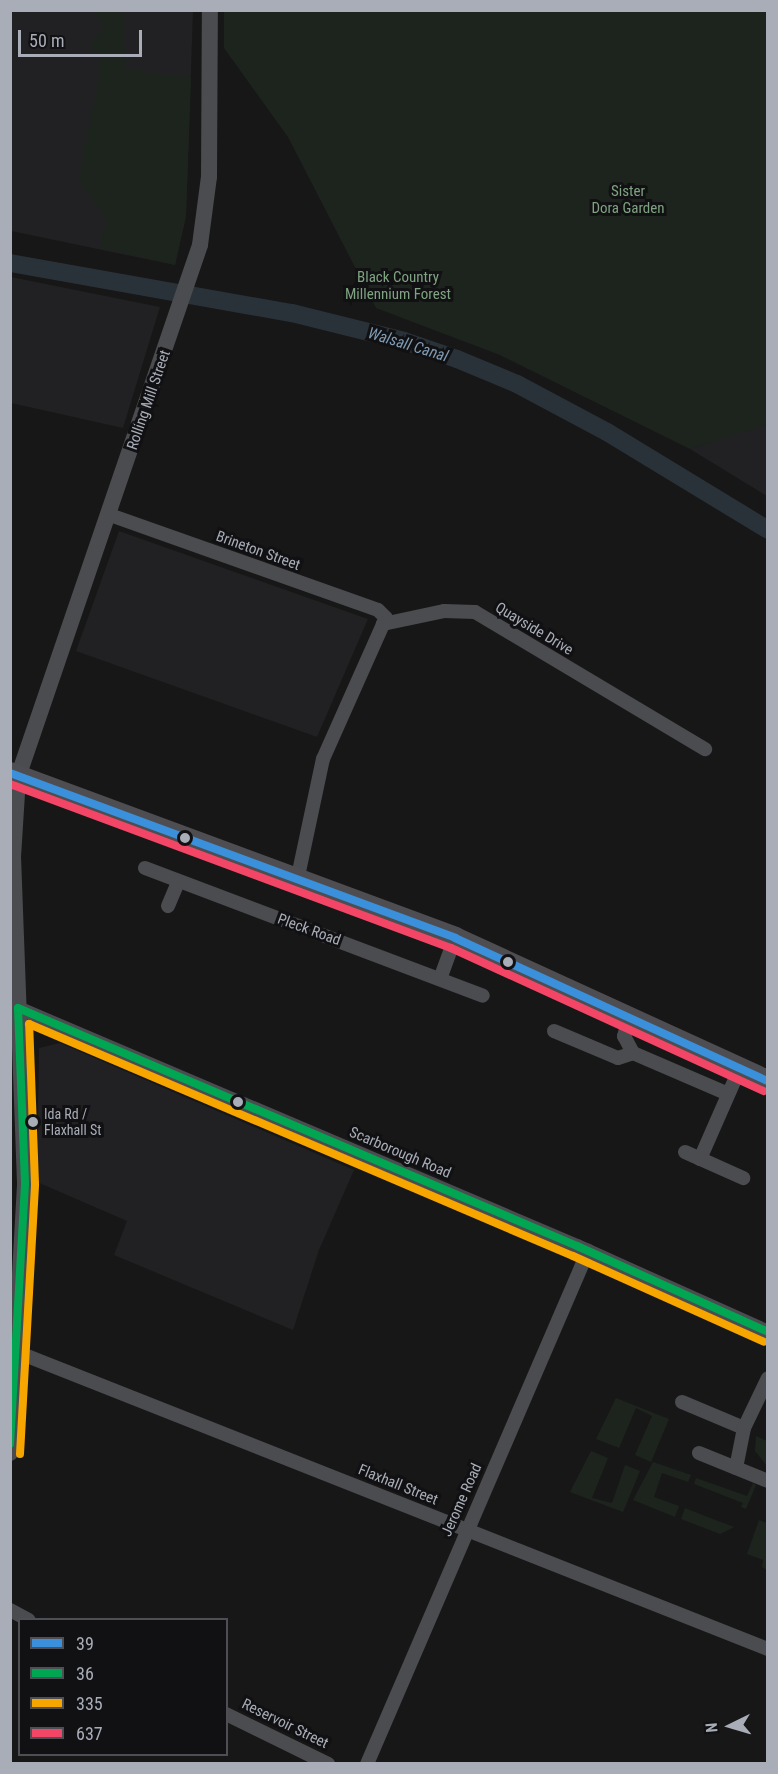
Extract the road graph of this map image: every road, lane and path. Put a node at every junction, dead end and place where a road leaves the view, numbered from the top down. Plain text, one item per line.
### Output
1 (210, 10) edge
2 (110, 515) junction
3 (383, 624) junction
4 (705, 749) dead end
5 (14, 775) edge
6 (145, 868) dead end
7 (297, 881) junction
8 (178, 882) junction
9 (168, 906) dead end
10 (455, 938) junction
11 (440, 979) junction
12 (483, 996) dead end
13 (18, 1008) junction
14 (629, 1019) junction
15 (554, 1032) dead end
16 (633, 1053) junction
17 (740, 1068) junction
18 (768, 1081) edge
19 (728, 1094) junction
20 (685, 1152) dead end
21 (700, 1159) junction
22 (743, 1179) dead end
23 (588, 1251) junction
24 (768, 1332) edge
25 (17, 1352) junction
26 (768, 1378) edge
27 (682, 1402) dead end
28 (744, 1428) junction
29 (10, 1453) edge
30 (699, 1453) dead end
31 (736, 1468) junction
32 (768, 1481) edge
33 (467, 1530) junction
34 (10, 1610) edge
35 (25, 1618) edge
36 (768, 1649) edge
37 (228, 1715) edge
38 (328, 1764) edge
39 (367, 1764) edge

1 - 2 street, Rolling Mill Street
2 - 3 street, Brineton Street
2 - 5 street, Rolling Mill Street
3 - 4 street, Quayside Drive
3 - 7 street
5 - 7 highway
5 - 13 street, Rolling Mill Street
6 - 8 street, Pleck Road
7 - 10 highway
8 - 9 street
8 - 11 street, Pleck Road
10 - 11 street
10 - 14 highway
11 - 12 street, Pleck Road
13 - 23 street, Scarborough Road
13 - 25 street, Rolling Mill Street
14 - 16 street
14 - 17 highway
15 - 16 street
16 - 19 street
17 - 18 highway
17 - 19 street
19 - 21 street
20 - 21 street
21 - 22 street
23 - 24 street, Scarborough Road
23 - 33 street, Jerome Road
25 - 29 street, Rolling Mill Street
25 - 33 street, Flaxhall Street
26 - 28 street
27 - 28 street
28 - 31 street
30 - 31 street
31 - 32 street
33 - 36 street, Flaxhall Street
33 - 39 street, Jerome Road
34 - 35 street
37 - 38 street, Reservoir Street

